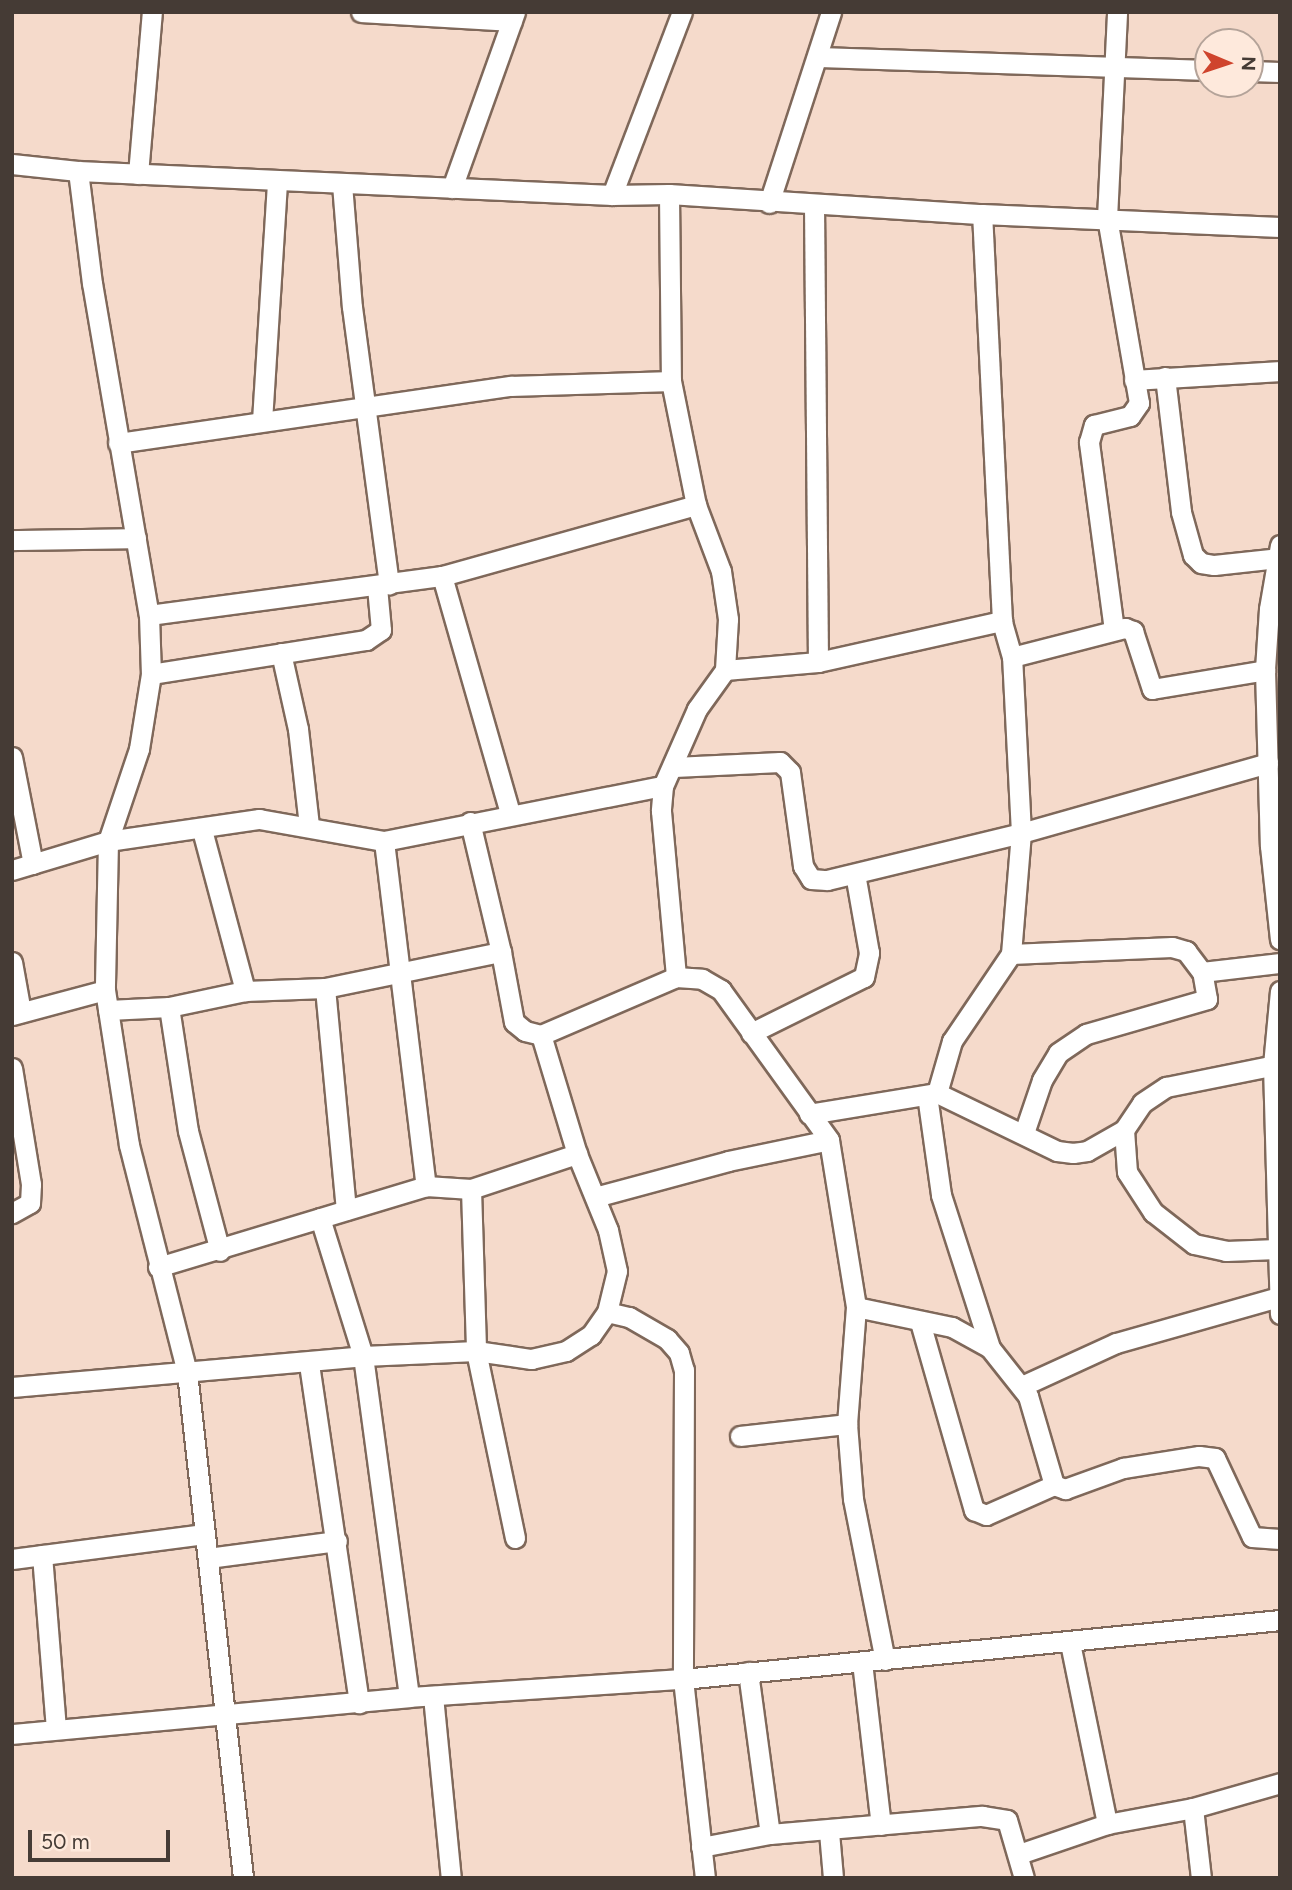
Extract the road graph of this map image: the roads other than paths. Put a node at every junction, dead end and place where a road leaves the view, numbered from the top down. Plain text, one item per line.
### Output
1 (152, 12) edge
2 (361, 12) edge
3 (682, 12) edge
4 (831, 12) edge
5 (1117, 12) edge
6 (514, 17) edge
7 (819, 57) junction
8 (1112, 67) junction
9 (1194, 70) edge
10 (12, 164) edge
11 (78, 172) junction
12 (138, 174) junction
13 (277, 181) junction
14 (342, 184) junction
15 (452, 188) junction
16 (669, 194) junction
17 (612, 195) junction
18 (769, 202) junction
19 (814, 204) junction
20 (982, 214) junction
21 (1107, 218) junction
22 (1280, 227) edge
23 (1280, 371) edge
24 (1165, 377) junction
25 (1134, 380) junction
26 (671, 381) junction
27 (368, 404) junction
28 (262, 421) junction
29 (118, 443) junction
30 (696, 505) junction
31 (136, 538) junction
32 (12, 540) edge
33 (1279, 552) edge
34 (442, 576) junction
35 (383, 586) junction
36 (149, 615) junction
37 (1002, 621) junction
38 (1114, 630) junction
39 (281, 653) junction
40 (1012, 657) junction
41 (818, 662) junction
42 (725, 670) junction
43 (1265, 670) junction
44 (151, 674) junction
45 (12, 757) edge
46 (1268, 763) junction
47 (674, 767) junction
48 (663, 786) junction
49 (510, 813) junction
50 (470, 822) junction
51 (309, 825) junction
52 (202, 830) junction
53 (1021, 833) junction
54 (108, 841) junction
55 (384, 841) junction
56 (33, 864) junction
57 (1276, 867) edge
58 (12, 870) edge
59 (855, 874) junction
60 (1280, 939) edge
61 (501, 952) junction
62 (1011, 954) junction
63 (12, 962) edge
64 (1280, 963) edge
65 (1202, 972) junction
66 (398, 976) junction
67 (676, 977) junction
68 (325, 988) junction
69 (105, 990) junction
70 (245, 991) junction
71 (1280, 991) edge
72 (169, 1007) junction
73 (108, 1010) junction
74 (17, 1014) edge
75 (751, 1033) junction
76 (541, 1035) junction
77 (1277, 1064) edge
78 (12, 1068) edge
79 (932, 1094) junction
80 (810, 1114) junction
81 (1124, 1130) junction
82 (1024, 1133) junction
83 (829, 1140) junction
84 (578, 1154) junction
85 (426, 1186) junction
86 (471, 1189) junction
87 (595, 1197) junction
88 (346, 1210) junction
89 (12, 1213) edge
90 (320, 1218) junction
91 (1277, 1249) junction
92 (220, 1251) junction
93 (158, 1267) junction
94 (1279, 1297) edge
95 (856, 1307) junction
96 (607, 1312) junction
97 (1280, 1314) edge
98 (920, 1322) junction
99 (990, 1348) junction
100 (476, 1351) junction
101 (363, 1356) junction
102 (309, 1364) junction
103 (187, 1372) junction
104 (1022, 1386) junction
105 (12, 1387) edge
106 (847, 1424) junction
107 (740, 1436) dead end
108 (1054, 1485) junction
109 (204, 1534) junction
110 (516, 1538) dead end
111 (1280, 1539) edge
112 (337, 1541) junction
113 (42, 1555) junction
114 (208, 1558) junction
115 (12, 1559) edge
116 (1280, 1620) edge
117 (1070, 1643) junction
118 (885, 1660) junction
119 (862, 1662) junction
120 (748, 1672) junction
121 (683, 1679) junction
122 (433, 1696) junction
123 (409, 1697) junction
124 (359, 1703) junction
125 (225, 1712) junction
126 (56, 1728) junction
127 (12, 1734) edge
128 (1280, 1783) edge
129 (1193, 1808) junction
130 (1107, 1824) junction
131 (881, 1825) junction
132 (829, 1832) junction
133 (770, 1834) junction
134 (701, 1847) junction
135 (1019, 1854) junction
136 (243, 1878) edge
137 (451, 1878) edge
138 (705, 1878) edge
139 (833, 1878) edge
140 (1024, 1878) edge
141 (1201, 1878) edge

1 - 12 street
2 - 6 street
3 - 17 street
4 - 7 street
5 - 8 street
6 - 15 street
7 - 8 street
7 - 18 street
8 - 9 street
8 - 21 street
10 - 11 street
11 - 12 street
11 - 29 street
12 - 13 street
13 - 14 street
13 - 28 street
14 - 15 street
14 - 27 street
15 - 17 street
16 - 17 street
16 - 18 street
16 - 26 street
18 - 19 street
19 - 20 street
19 - 41 street
20 - 21 street
20 - 37 street
21 - 22 street
21 - 25 street
23 - 24 street
24 - 25 street
24 - 33 street
25 - 38 street
26 - 27 street
26 - 30 street
27 - 28 street
27 - 35 street
28 - 29 street
29 - 31 street
30 - 34 street
30 - 42 street
31 - 32 street
31 - 36 street
33 - 43 street
34 - 35 street
34 - 49 street
35 - 36 street
35 - 39 street
36 - 44 street
37 - 40 street
37 - 41 street
38 - 40 street
38 - 43 street
39 - 44 street
39 - 51 street
40 - 53 street
41 - 42 street
42 - 47 street
43 - 46 street
44 - 54 street
45 - 56 street
46 - 53 street
46 - 57 street
47 - 48 street
47 - 59 street
48 - 49 street
48 - 67 street
49 - 50 street
50 - 55 street
50 - 61 street
51 - 52 street
51 - 55 street
52 - 54 street
52 - 70 street
53 - 59 street
53 - 62 street
54 - 56 street
54 - 69 street
55 - 66 street
56 - 58 street
57 - 60 street
59 - 75 street
61 - 66 street
61 - 76 street
62 - 65 street
62 - 79 street
63 - 74 street
64 - 65 street
65 - 82 street
66 - 68 street
66 - 85 street
67 - 75 street
67 - 76 street
68 - 70 street
68 - 88 street
69 - 73 street
69 - 74 street
70 - 72 street
71 - 77 street
72 - 73 street
72 - 92 street
73 - 93 street
75 - 80 street
76 - 84 street
77 - 81 street
77 - 91 street
78 - 89 street
79 - 80 street
79 - 82 street
79 - 99 street
80 - 83 street
81 - 82 street
81 - 91 street
83 - 87 street
83 - 95 street
84 - 86 street
84 - 87 street
85 - 86 street
85 - 88 street
86 - 100 street
87 - 96 street
88 - 90 street
90 - 92 street
90 - 101 street
91 - 94 street
92 - 93 street
93 - 103 street
94 - 97 street
94 - 104 street
95 - 98 street
95 - 106 street
96 - 100 street
96 - 121 street
98 - 99 street
98 - 108 street
99 - 104 street
100 - 101 street
100 - 110 street
101 - 102 street
101 - 123 street
102 - 103 street
102 - 112 street
103 - 105 street
103 - 109 street
104 - 108 street
106 - 107 street
106 - 118 street
108 - 111 street
109 - 113 street
109 - 114 street
112 - 114 street
112 - 124 street
113 - 115 street
113 - 126 street
114 - 125 street
116 - 117 street
117 - 118 street
117 - 130 street
118 - 119 street
119 - 120 street
119 - 131 street
120 - 121 street
120 - 133 street
121 - 122 street
121 - 134 street
122 - 123 street
122 - 137 street
123 - 124 street
124 - 125 street
125 - 126 street
125 - 136 street
126 - 127 street
128 - 129 street
129 - 130 street
129 - 141 street
130 - 135 street
131 - 132 street
131 - 135 street
132 - 133 street
132 - 139 street
133 - 134 street
134 - 138 street
135 - 140 street

